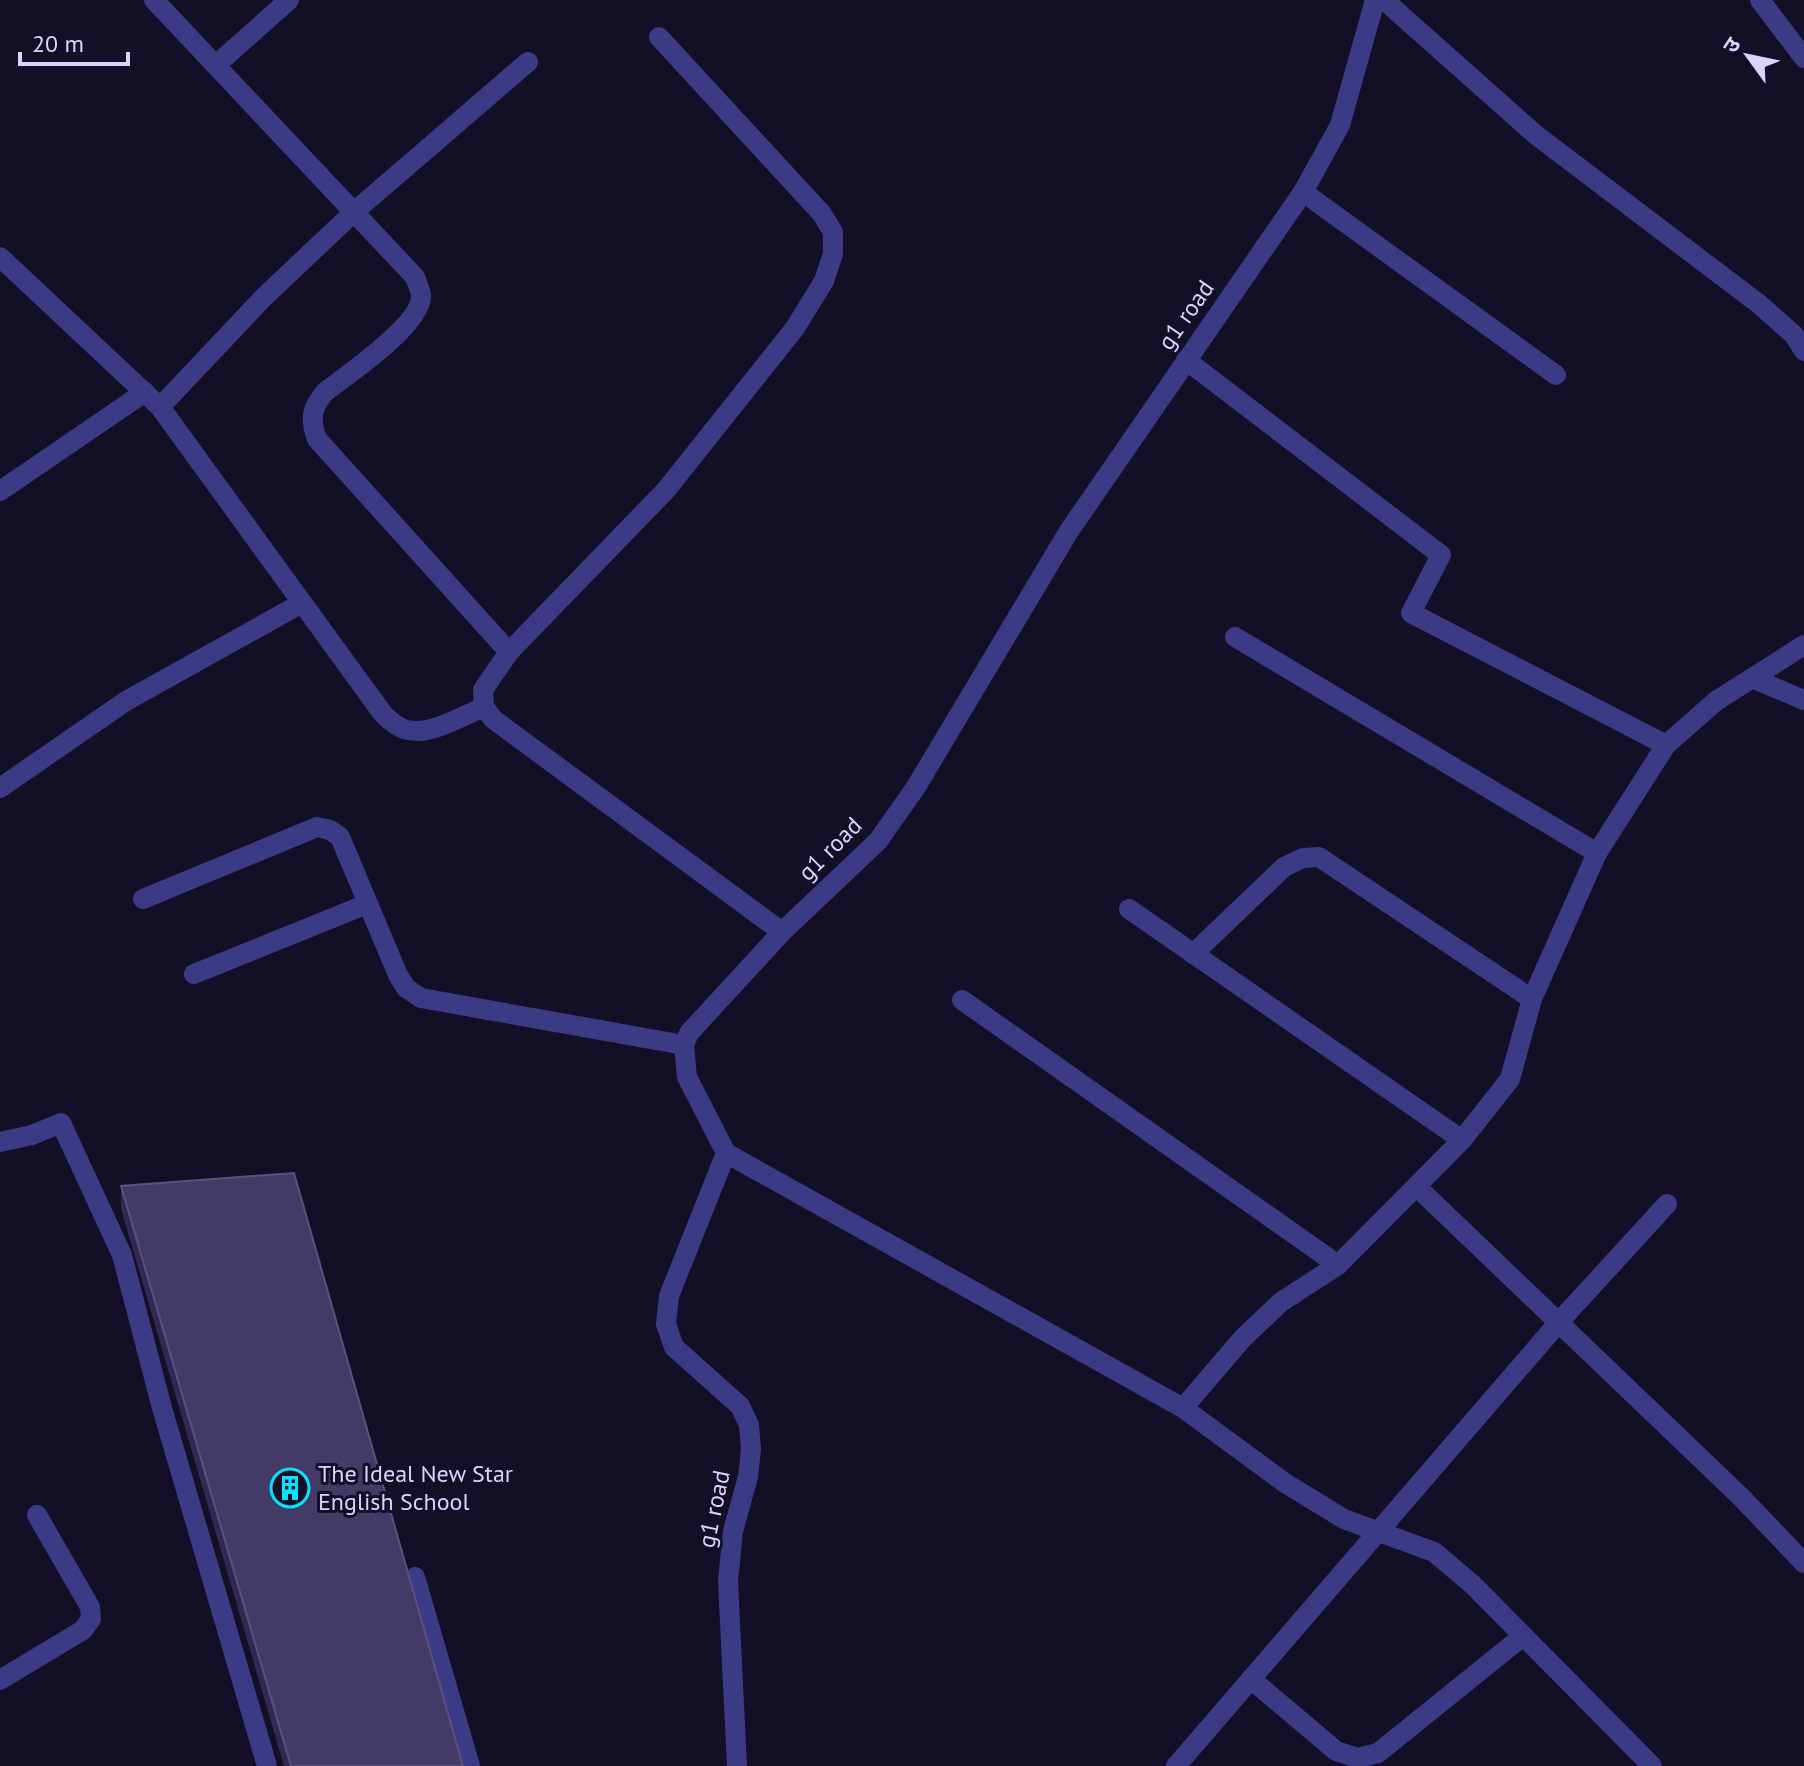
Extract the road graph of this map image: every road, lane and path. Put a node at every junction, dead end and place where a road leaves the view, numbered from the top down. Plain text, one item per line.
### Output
1 (154, 0) edge
2 (289, 0) edge
3 (1375, 0) edge
4 (1384, 0) edge
5 (1760, 0) edge
6 (659, 37) dead end
7 (1804, 58) edge
8 (528, 62) dead end
9 (216, 65) junction
10 (1303, 192) junction
11 (355, 211) junction
12 (0, 257) edge
13 (1804, 351) edge
14 (1186, 360) junction
15 (1556, 375) dead end
16 (145, 392) junction
17 (160, 407) junction
18 (0, 491) edge
19 (302, 603) junction
20 (1235, 637) dead end
21 (1804, 645) edge
22 (509, 652) junction
23 (1752, 678) junction
24 (1804, 700) edge
25 (484, 707) junction
26 (1666, 745) junction
27 (0, 788) edge
28 (1597, 853) junction
29 (143, 899) dead end
30 (367, 904) junction
31 (1129, 909) dead end
32 (782, 932) junction
33 (1193, 954) junction
34 (194, 974) dead end
35 (1532, 999) junction
36 (962, 1000) dead end
37 (684, 1045) junction
38 (1462, 1140) junction
39 (0, 1142) edge
40 (726, 1153) junction
41 (1417, 1187) junction
42 (1667, 1204) dead end
43 (1338, 1265) junction
44 (1559, 1322) junction
45 (1183, 1408) junction
46 (37, 1515) dead end
47 (1379, 1530) junction
48 (1804, 1563) edge
49 (415, 1577) dead end
50 (1523, 1636) junction
51 (1251, 1679) junction
52 (0, 1680) edge
53 (267, 1766) edge
54 (470, 1766) edge
55 (737, 1766) edge
56 (1176, 1766) edge
57 (1652, 1766) edge

1 - 9 street
2 - 9 street
3 - 10 street, g1 road
4 - 13 street
5 - 7 street
6 - 22 street
8 - 11 street
9 - 11 street
10 - 14 street, g1 road
10 - 15 street
11 - 17 street
11 - 22 street
12 - 16 street
14 - 26 street
14 - 32 street, g1 road
16 - 17 street
16 - 18 street
17 - 19 street
19 - 25 street
19 - 27 street
20 - 28 street
21 - 23 street
22 - 25 street
23 - 24 street
23 - 26 street
25 - 32 street
26 - 28 street
28 - 35 street
29 - 30 street
30 - 34 street
30 - 37 street
31 - 33 street
32 - 37 street, g1 road
33 - 35 street
33 - 38 street
35 - 38 street
36 - 43 street
37 - 40 street
38 - 41 street
39 - 53 street
40 - 45 street
40 - 55 street, g1 road
41 - 43 street
41 - 44 street
42 - 44 street
43 - 45 street
44 - 47 street
44 - 48 street
45 - 47 street
46 - 52 street
47 - 50 street
47 - 51 street
49 - 54 street
50 - 51 street
50 - 57 street
51 - 56 street

